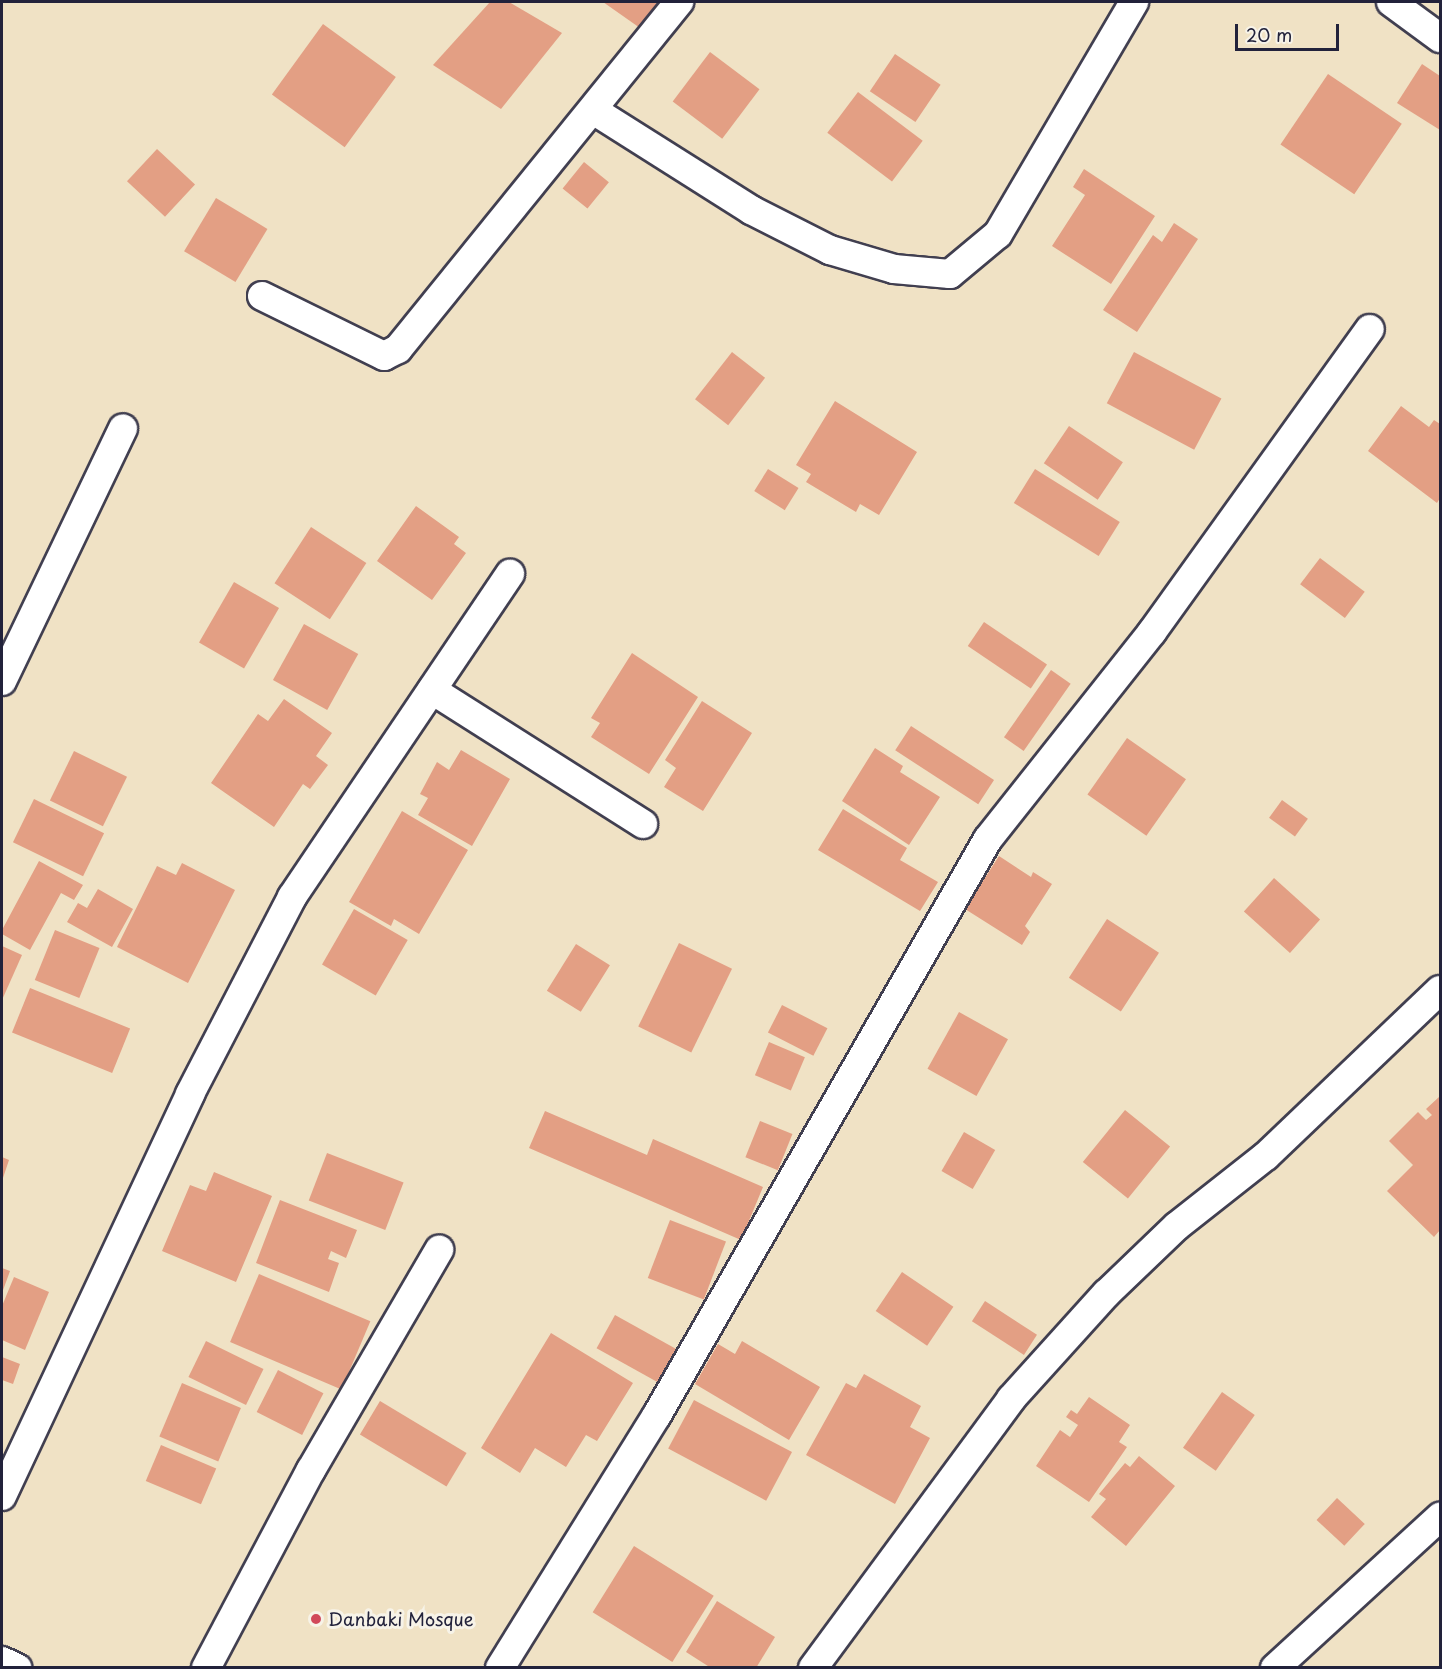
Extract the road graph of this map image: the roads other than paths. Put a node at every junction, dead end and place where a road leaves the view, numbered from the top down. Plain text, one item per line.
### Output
1 (679, 2) edge
2 (1134, 2) edge
3 (1391, 2) edge
4 (1440, 38) edge
5 (593, 110) junction
6 (262, 296) dead end
7 (1370, 329) dead end
8 (123, 428) dead end
9 (510, 574) dead end
10 (2, 681) edge
11 (432, 690) junction
12 (643, 824) dead end
13 (1440, 990) edge
14 (439, 1250) dead end
15 (2, 1496) edge
16 (1440, 1517) edge
17 (2, 1661) edge
18 (17, 1668) edge
19 (206, 1668) edge
20 (500, 1668) edge
21 (813, 1668) edge
22 (1275, 1668) edge

1 - 5 street
2 - 5 street
3 - 4 street
5 - 6 street
7 - 20 street
8 - 10 street
9 - 11 street
11 - 12 street
11 - 15 street
13 - 21 street
14 - 19 street
16 - 22 street
17 - 18 street

